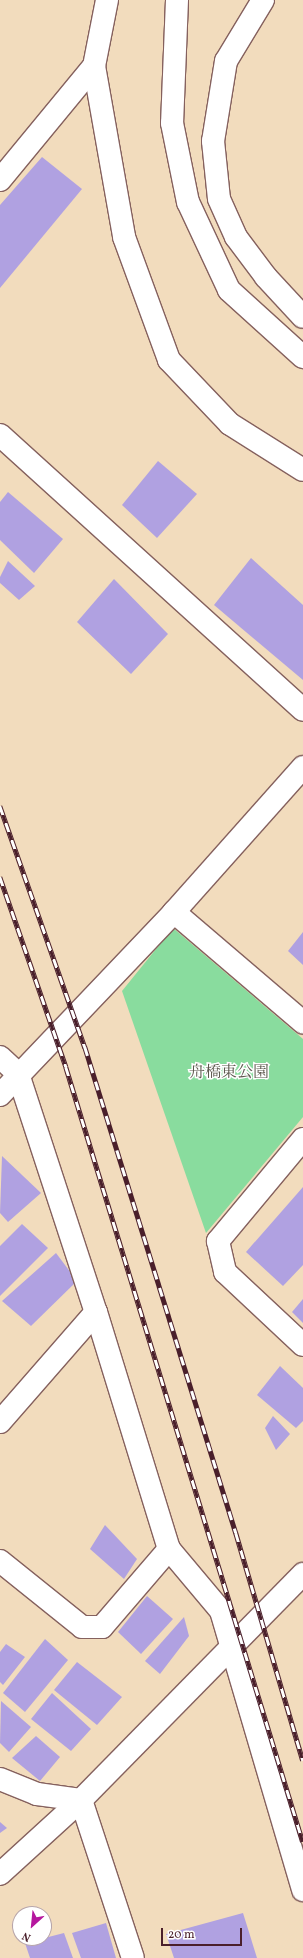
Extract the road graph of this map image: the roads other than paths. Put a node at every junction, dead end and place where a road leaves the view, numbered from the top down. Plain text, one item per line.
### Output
1 (107, 0) edge
2 (177, 0) edge
3 (263, 0) edge
4 (94, 66) junction
5 (0, 180) edge
6 (303, 317) edge
7 (303, 357) edge
8 (0, 435) edge
9 (303, 470) edge
10 (303, 710) edge
11 (303, 766) edge
12 (174, 912) junction
13 (303, 1022) edge
14 (0, 1057) edge
15 (18, 1074) junction
16 (0, 1095) edge
17 (303, 1139) edge
18 (96, 1312) junction
19 (303, 1345) edge
20 (0, 1422) edge
21 (169, 1549) junction
22 (0, 1561) edge
23 (302, 1582) edge
24 (232, 1646) junction
25 (0, 1779) edge
26 (81, 1800) junction
27 (0, 1874) edge
28 (303, 1890) edge
29 (133, 1958) edge

1 - 4 main road
2 - 7 main road
3 - 6 main road
4 - 5 main road
4 - 9 main road
8 - 10 main road
11 - 12 main road
12 - 13 main road
12 - 15 main road
14 - 15 main road
15 - 16 main road
15 - 18 main road
17 - 19 main road
18 - 20 main road
18 - 21 main road
21 - 22 main road
21 - 24 main road
23 - 24 main road
24 - 26 main road
24 - 28 main road
25 - 26 main road
26 - 27 main road
26 - 29 main road

